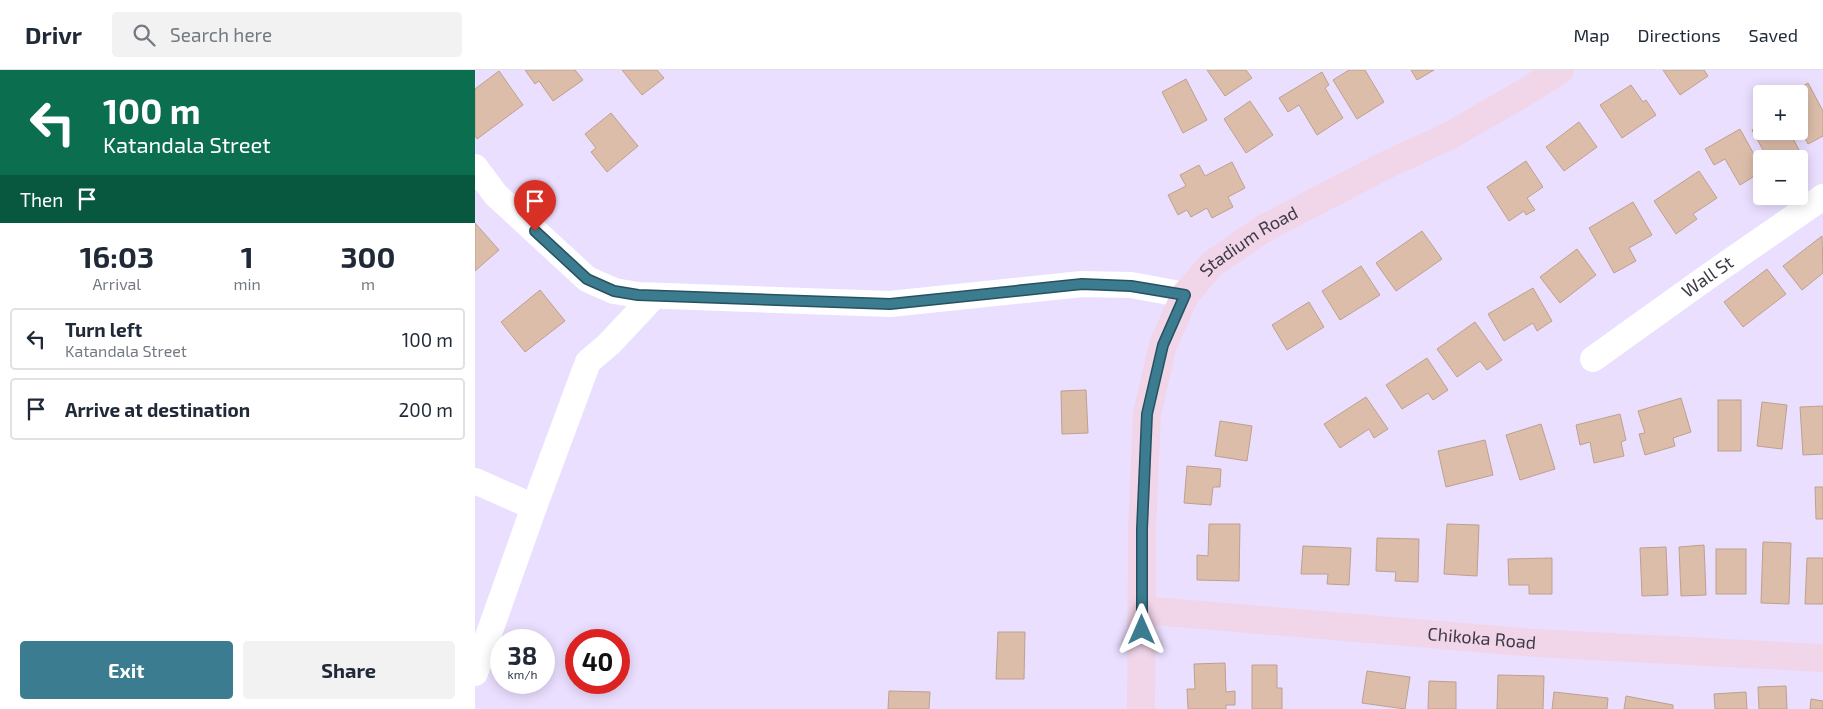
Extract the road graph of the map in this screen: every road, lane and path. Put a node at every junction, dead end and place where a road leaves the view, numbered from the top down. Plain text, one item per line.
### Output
1 (1560, 70) edge
2 (475, 167) edge
3 (1823, 197) edge
4 (1185, 295) junction
5 (654, 296) junction
6 (1593, 359) dead end
7 (475, 481) edge
8 (534, 507) junction
9 (1142, 610) junction
10 (1823, 658) edge
11 (475, 673) edge
12 (1141, 709) edge

1 - 4 street, Stadium Road
2 - 5 street
3 - 6 street, Wall St
4 - 5 street
4 - 9 street, Stadium Road
5 - 8 street
7 - 8 street
8 - 11 street
9 - 10 street, Chikoka Road
9 - 12 street, Stadium Road

